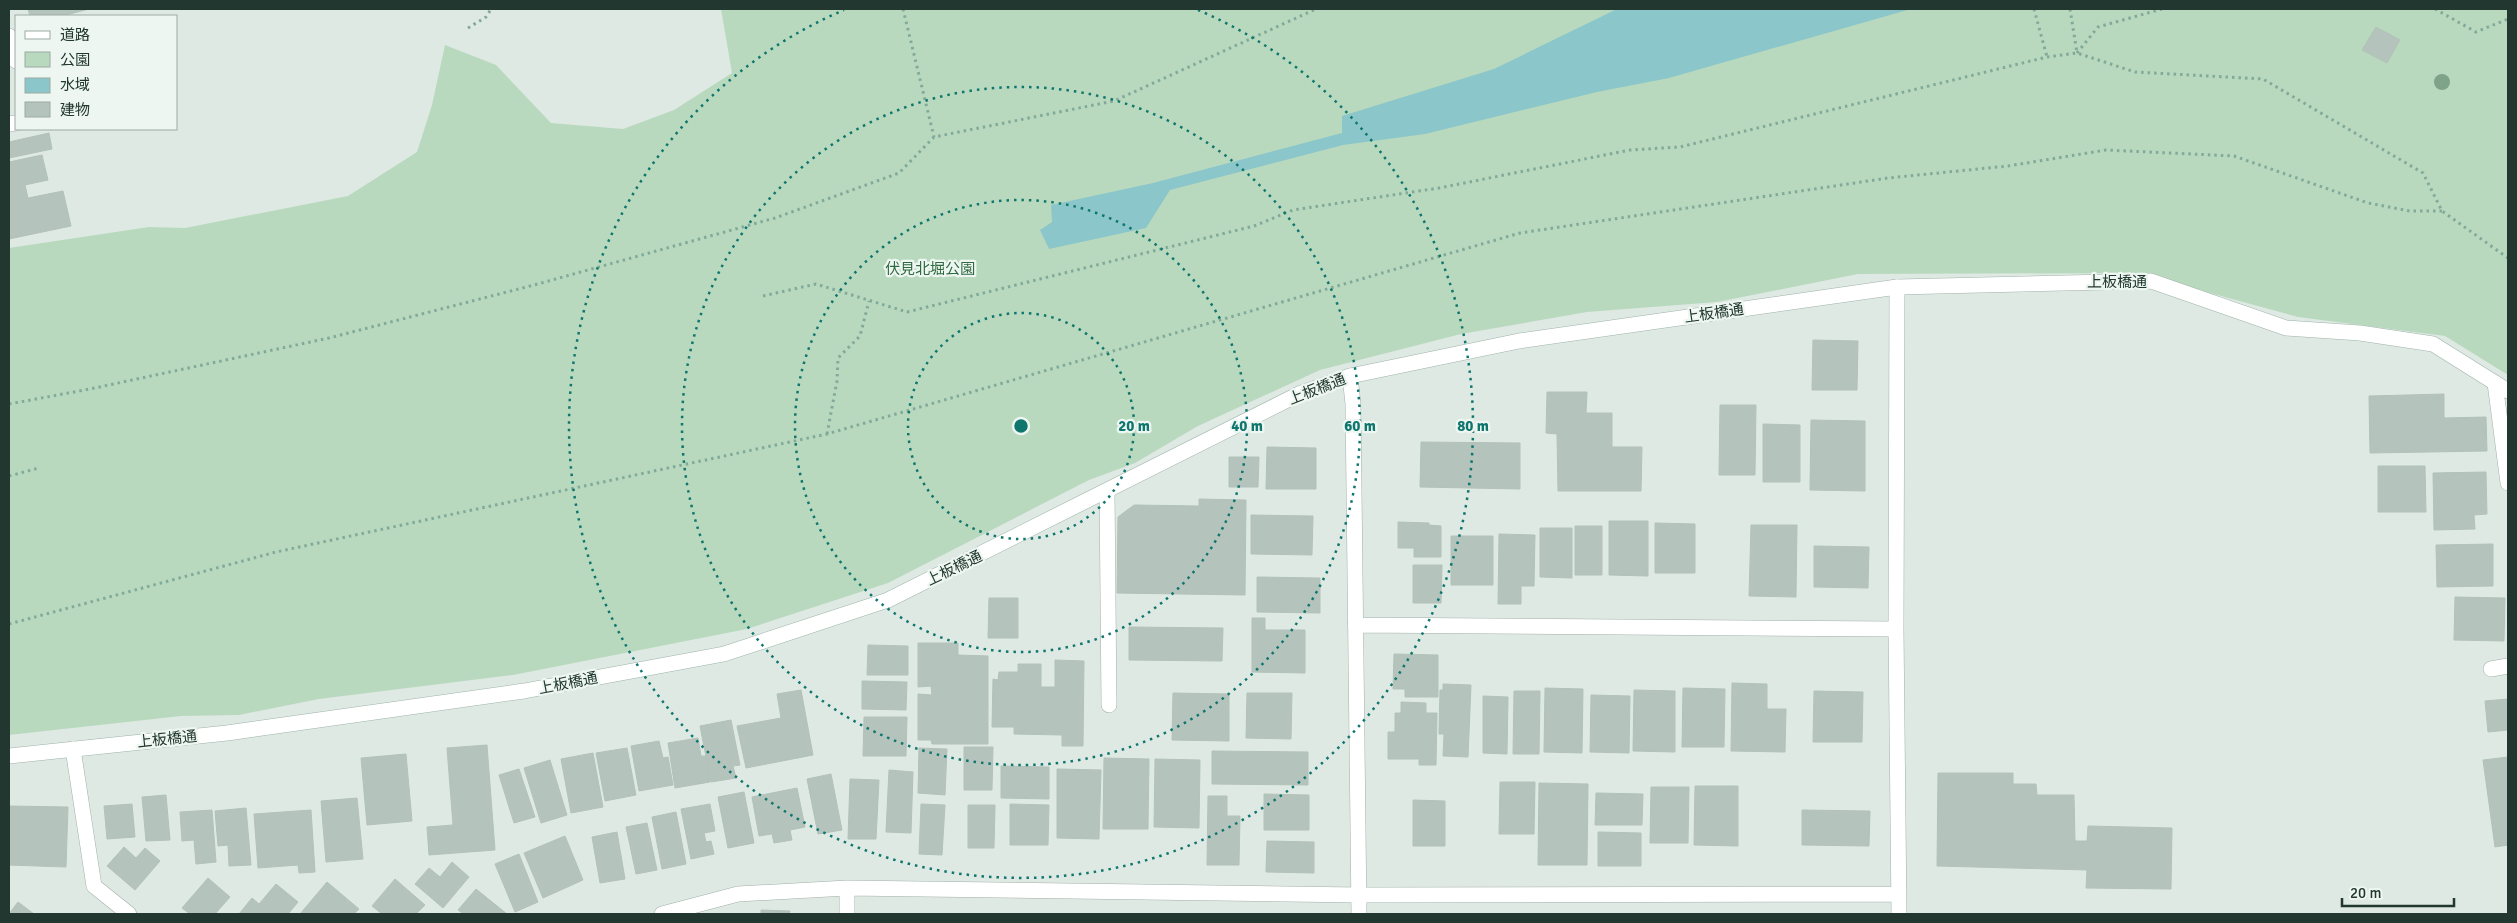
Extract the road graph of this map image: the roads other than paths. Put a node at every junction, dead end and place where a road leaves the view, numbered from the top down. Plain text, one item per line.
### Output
1 (9, 36) edge
2 (15, 57) edge
3 (1897, 287) junction
4 (1350, 376) junction
5 (2502, 387) edge
6 (2508, 483) edge
7 (1106, 492) junction
8 (1355, 625) junction
9 (1896, 629) junction
10 (2508, 666) edge
11 (2491, 669) dead end
12 (1109, 705) dead end
13 (73, 749) junction
14 (9, 756) edge
15 (847, 888) junction
16 (1899, 894) junction
17 (1359, 895) junction
18 (129, 914) edge
19 (662, 914) edge
20 (847, 914) edge
21 (1359, 914) edge
22 (1899, 914) edge

1 - 2 street
3 - 4 street, 上板橋通
3 - 5 street, 上板橋通
3 - 9 street
4 - 7 street, 上板橋通
4 - 8 street
5 - 6 street
7 - 12 street
7 - 13 street, 上板橋通
8 - 9 street
8 - 17 street
9 - 16 street
10 - 11 street
13 - 14 street, 上板橋通
13 - 18 street
15 - 17 street
15 - 19 street
15 - 20 street
16 - 17 street
16 - 22 street
17 - 21 street

